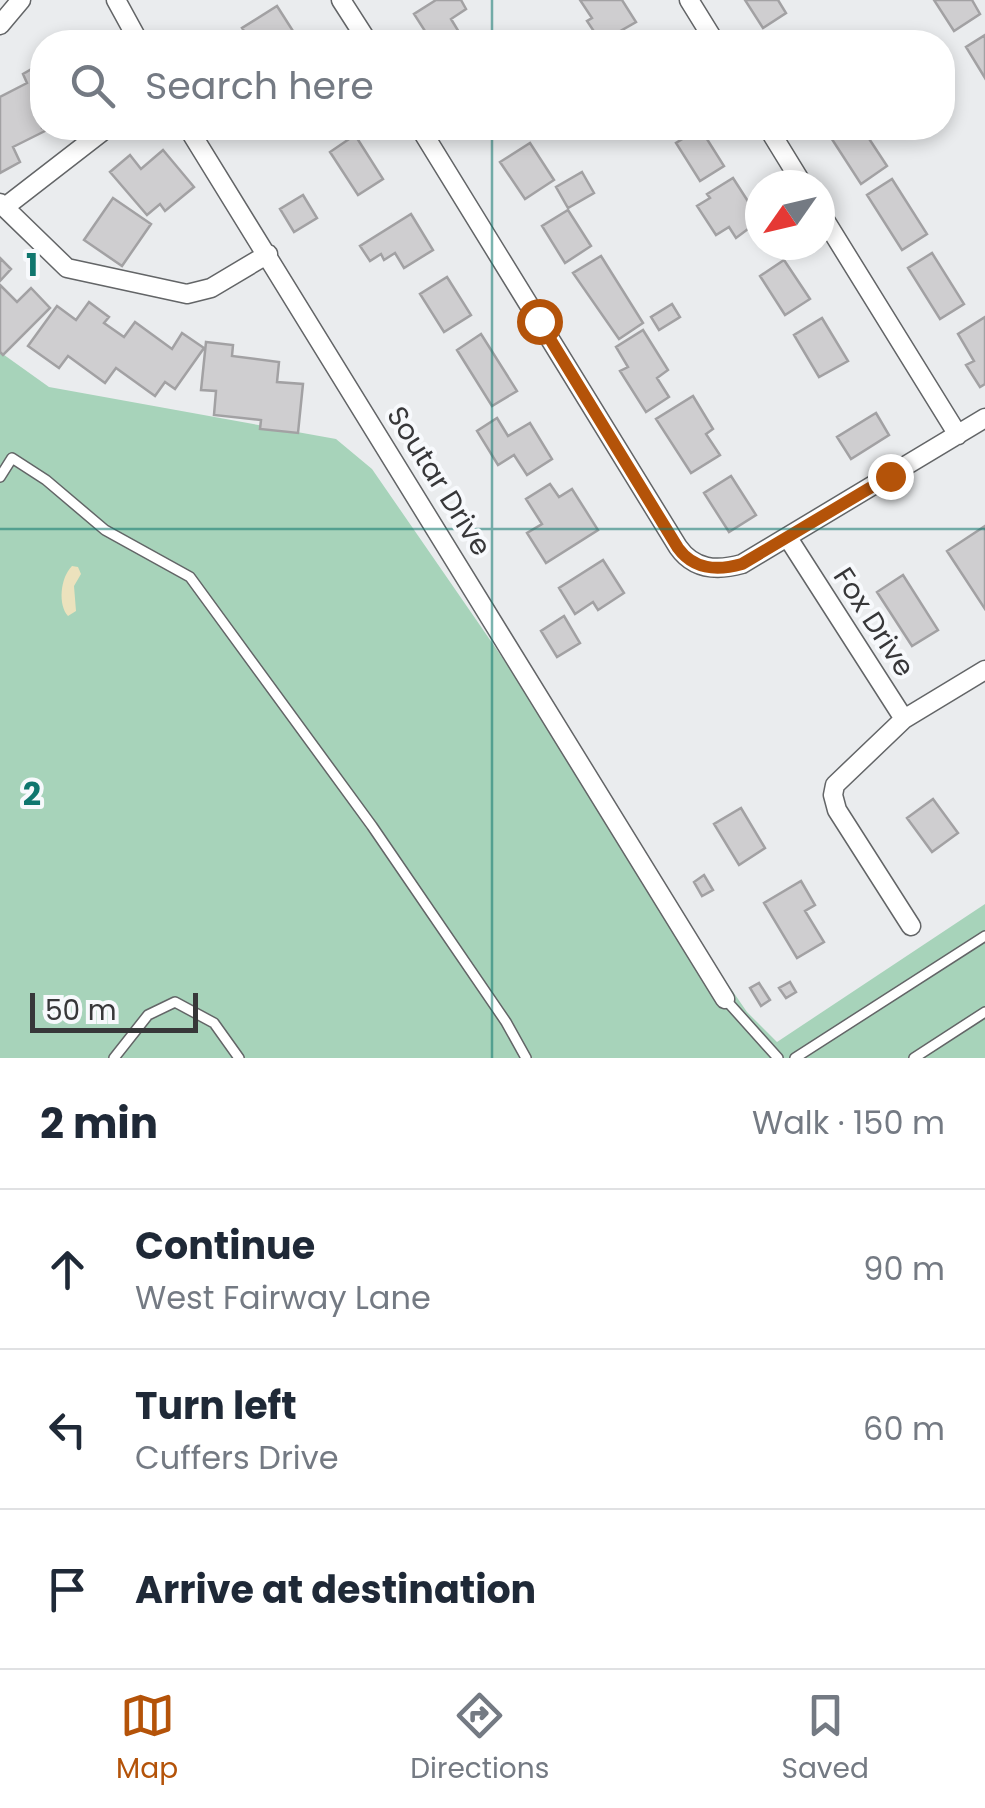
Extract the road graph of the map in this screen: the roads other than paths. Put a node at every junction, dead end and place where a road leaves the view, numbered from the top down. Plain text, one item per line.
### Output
1 (21, 0) edge
2 (116, 0) edge
3 (342, 0) edge
4 (689, 0) edge
5 (0, 25) edge
6 (132, 30) edge
7 (361, 30) edge
8 (708, 30) edge
9 (91, 140) edge
10 (196, 140) edge
11 (427, 140) edge
12 (776, 140) edge
13 (795, 170) edge
14 (2, 205) edge
15 (835, 236) edge
16 (268, 254) junction
17 (985, 418) edge
18 (958, 435) junction
19 (0, 451) edge
20 (12, 458) junction
21 (0, 477) edge
22 (788, 538) junction
23 (985, 670) edge
24 (904, 719) junction
25 (911, 926) dead end
26 (985, 936) edge
27 (725, 999) joint
28 (985, 1012) edge
29 (114, 1058) edge
30 (239, 1058) edge
31 (526, 1058) edge
32 (778, 1058) edge
33 (795, 1058) edge
34 (914, 1058) edge

1 - 5 street
2 - 6 street
3 - 7 street
4 - 8 street
9 - 14 street
10 - 16 street, Soutar Drive
11 - 22 street
12 - 13 street
14 - 16 street
15 - 18 street
16 - 27 street, Soutar Drive
17 - 18 street
18 - 22 street
19 - 20 lane
20 - 21 lane
20 - 31 lane
22 - 24 street, Fox Drive
23 - 24 street
24 - 25 street, Fox Drive
26 - 33 lane
27 - 32 lane
28 - 34 lane
29 - 30 lane

